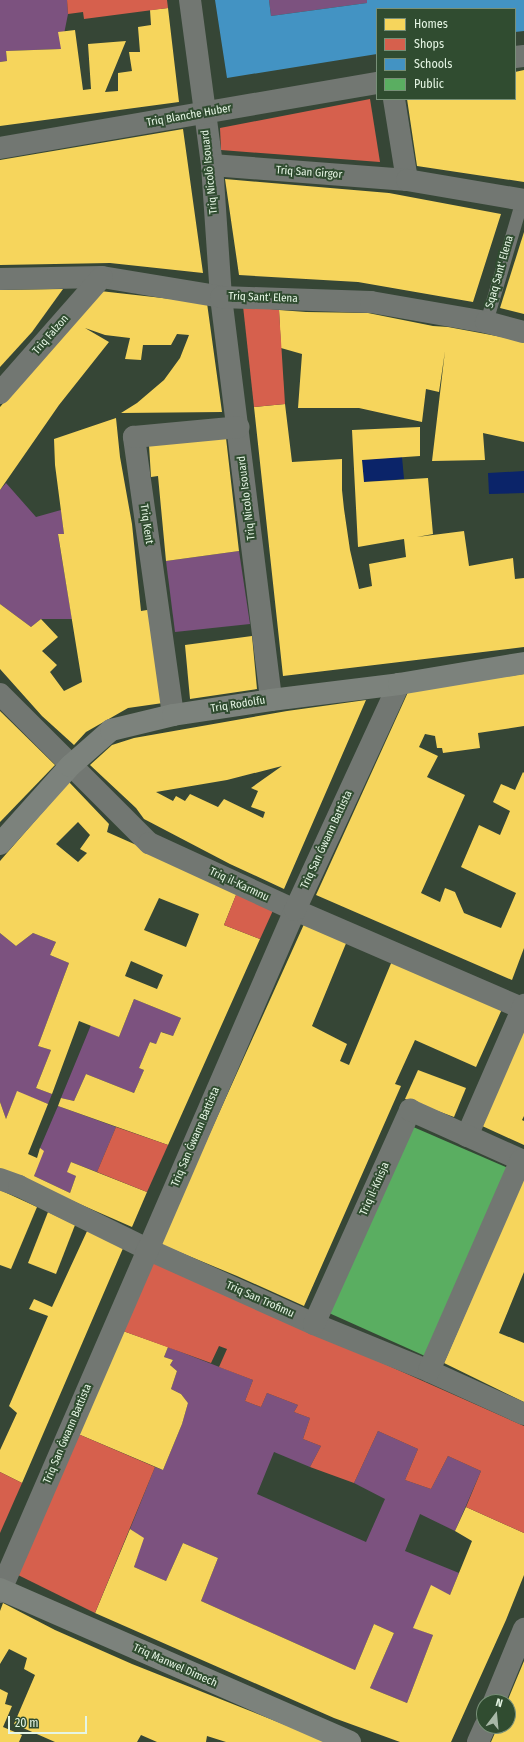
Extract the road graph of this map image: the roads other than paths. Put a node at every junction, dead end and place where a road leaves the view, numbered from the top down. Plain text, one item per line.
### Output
1 (190, 0) edge
2 (376, 83) edge
3 (394, 100) edge
4 (204, 114) junction
5 (0, 148) edge
6 (212, 165) junction
7 (407, 180) junction
8 (523, 200) edge
9 (102, 277) junction
10 (0, 279) edge
11 (221, 297) junction
12 (486, 322) junction
13 (524, 332) edge
14 (0, 393) edge
15 (239, 427) junction
16 (524, 663) edge
17 (399, 684) junction
18 (0, 694) edge
19 (271, 700) junction
20 (173, 715) junction
21 (70, 766) junction
22 (0, 844) edge
23 (295, 910) junction
24 (524, 1007) edge
25 (467, 1136) junction
26 (0, 1179) edge
27 (147, 1249) junction
28 (314, 1324) junction
29 (429, 1371) junction
30 (524, 1414) edge
31 (0, 1591) edge
32 (524, 1629) edge
33 (497, 1694) edge
34 (350, 1742) edge

1 - 4 street, Triq Nicolò Isouard
2 - 4 street, Triq Blanche Huber
3 - 7 street
4 - 5 street, Triq Blanche Huber
4 - 6 street, Triq Nicolò Isouard
6 - 7 street, Triq San Girgor
6 - 11 street, Triq Nicolò Isouard
7 - 8 street, Triq San Girgor
8 - 12 lane, Sqaq Sant' Elena
9 - 10 street, Triq Sant' Elena
9 - 11 street, Triq Sant' Elena
9 - 14 street, Triq Falzon
11 - 12 street, Triq Sant' Elena
11 - 15 street, Triq Nicolo Isouard
12 - 13 street, Triq Sant' Elena
15 - 19 street, Triq Nicolo Isouard
15 - 20 street, Triq Kent
16 - 17 street, Triq Rodolfu
17 - 19 street, Triq Rodolfu
17 - 23 street, Triq San Ġwann Battista
18 - 21 street, Triq il-Karmnu
19 - 20 street, Triq Rodolfu
20 - 21 street, Triq Rodolfu
21 - 22 street, Triq Rodolfu
21 - 23 street, Triq il-Karmnu
23 - 24 street, Triq il-Karmnu
23 - 27 street, Triq San Ġwann Battista
24 - 25 street
25 - 28 street, Triq il-Knisja
25 - 29 street, Triq il-Knisja
26 - 27 street, Triq San Trofimu
27 - 28 street, Triq San Trofimu
27 - 31 street, Triq San Ġwann Battista
28 - 29 street, Triq San Trofimu
29 - 30 street, Triq San Trofimu
31 - 34 street, Triq Manwel Dimech
32 - 33 street

